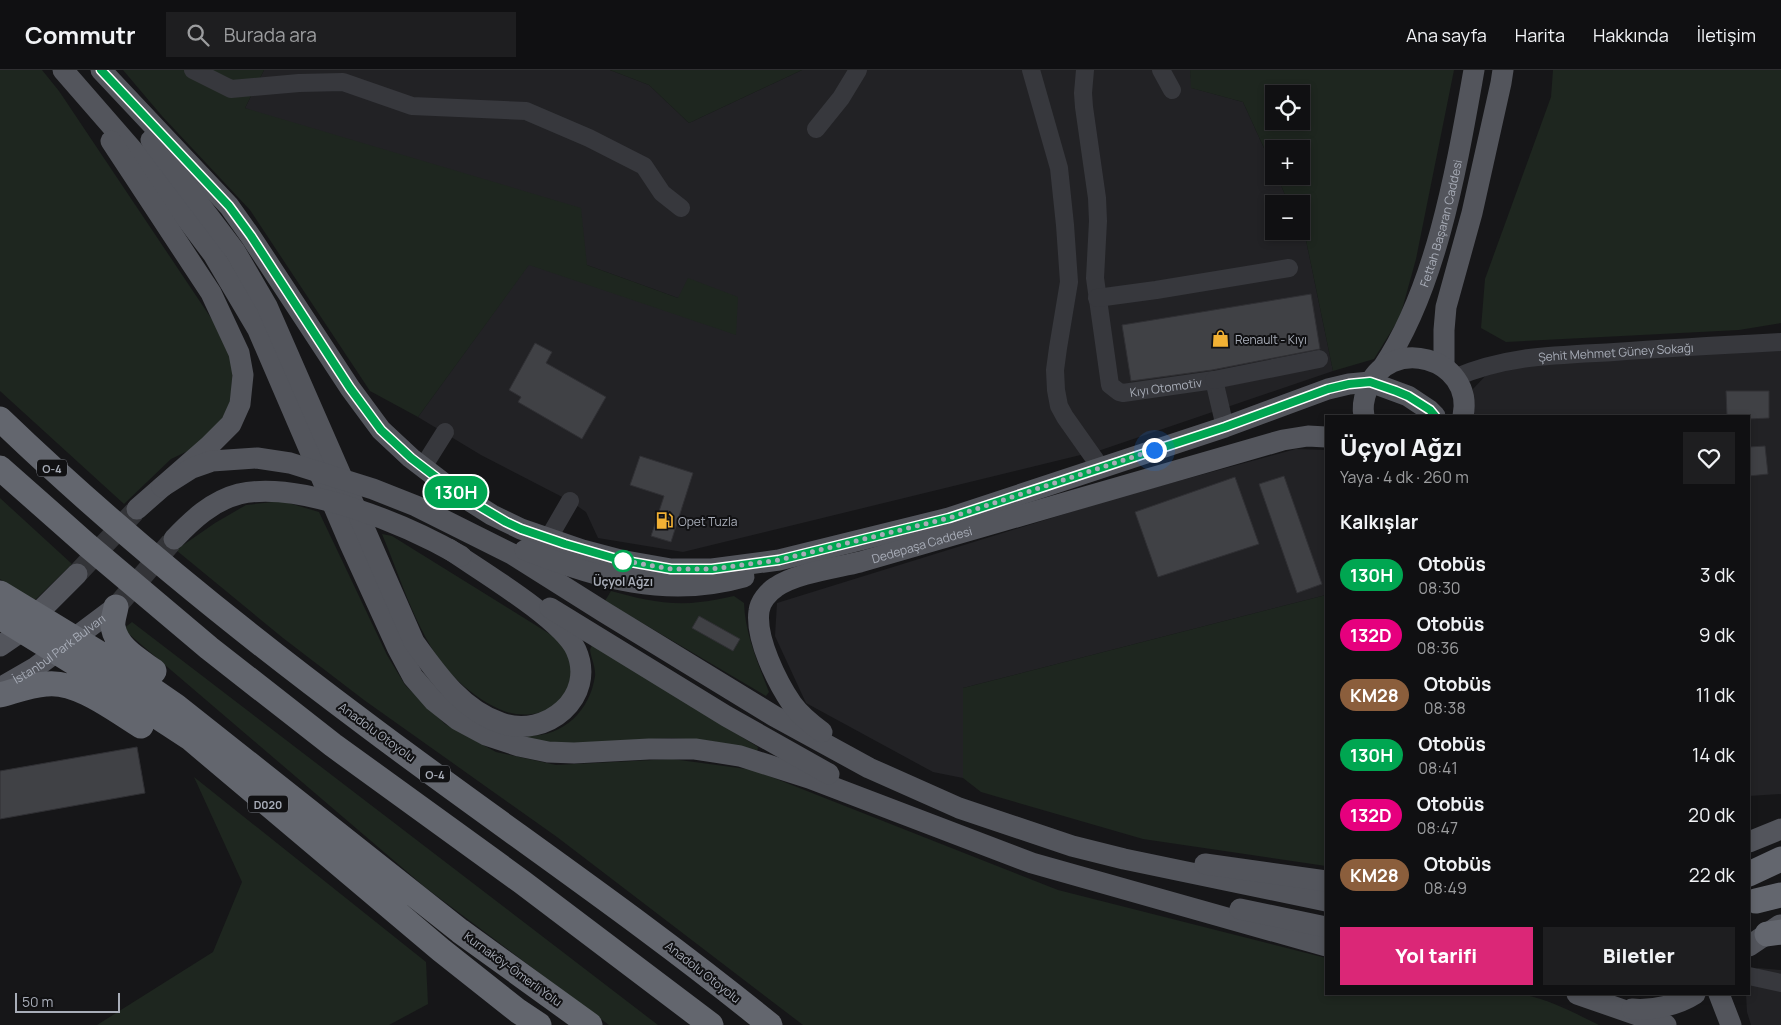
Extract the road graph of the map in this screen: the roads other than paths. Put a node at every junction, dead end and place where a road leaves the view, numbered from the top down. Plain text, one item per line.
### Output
1 (100, 70) edge
2 (194, 70) edge
3 (858, 70) edge
4 (1031, 70) edge
5 (1085, 70) edge
6 (1161, 70) edge
7 (1474, 70) edge
8 (1503, 70) edge
9 (65, 72) edge
10 (1172, 90) dead end
11 (816, 129) dead end
12 (681, 208) dead end
13 (1288, 268) dead end
14 (1097, 298) junction
15 (1781, 342) edge
16 (1319, 358) dead end
17 (1449, 372) junction
18 (1376, 375) junction
19 (1214, 380) junction
20 (1364, 415) edge
21 (1434, 415) edge
22 (1463, 415) edge
23 (0, 419) edge
24 (1225, 427) junction
25 (445, 432) dead end
26 (1325, 437) edge
27 (316, 440) junction
28 (423, 467) junction
29 (0, 468) edge
30 (1102, 468) junction
31 (162, 486) junction
32 (570, 501) dead end
33 (416, 506) junction
34 (137, 509) tunnel mouth
35 (174, 539) tunnel mouth
36 (548, 539) junction
37 (359, 541) junction
38 (853, 542) junction
39 (449, 549) junction
40 (78, 574) tunnel mouth
41 (2, 602) edge
42 (116, 607) joint
43 (0, 646) edge
44 (94, 662) junction
45 (0, 688) edge
46 (0, 695) edge
47 (903, 783) junction
48 (1016, 828) junction
49 (1781, 829) edge
50 (1750, 842) edge
51 (988, 847) junction
52 (1781, 859) edge
53 (1781, 865) edge
54 (1750, 874) edge
55 (1750, 875) edge
56 (1078, 877) junction
57 (1325, 881) edge
58 (1781, 890) edge
59 (1781, 895) edge
60 (1325, 901) edge
61 (1753, 902) edge
62 (1325, 927) edge
63 (460, 931) junction
64 (1325, 946) edge
65 (441, 950) junction
66 (1750, 976) edge
67 (1781, 983) edge
68 (1586, 995) edge
69 (1693, 995) edge
70 (1719, 995) edge
71 (1617, 1008) junction
72 (539, 1025) edge
73 (590, 1025) edge
74 (710, 1025) edge
75 (770, 1025) edge
76 (1666, 1025) edge
77 (1731, 1025) edge

1 - 27 main road
1 - 28 main road, Dedepaşa Caddesi
2 - 12 street
3 - 11 street
4 - 30 street
5 - 14 street, Kıyı Otomotiv
6 - 10 street
7 - 18 main road, Fettah Başaran Caddesi
8 - 17 main road
9 - 27 main road
9 - 31 main road
13 - 14 street
14 - 19 street, Kıyı Otomotiv
15 - 17 street, Şehit Mehmet Güney Sokağı
16 - 19 street
17 - 18 main road
17 - 22 main road
18 - 20 main road, Fettah Başaran Caddesi
18 - 21 main road, Dedepaşa Caddesi
18 - 24 main road, Dedepaşa Caddesi
19 - 24 street, Kıyı Otomotiv
23 - 75 highway, Anadolu Otoyolu / O-4
24 - 30 main road, Dedepaşa Caddesi
25 - 28 street
26 - 47 main road, Dedepaşa Caddesi
27 - 37 main road
28 - 36 main road, Dedepaşa Caddesi
29 - 74 highway, O-4
30 - 38 main road, Dedepaşa Caddesi
31 - 33 main road
31 - 34 main road
32 - 36 street
33 - 38 main road
33 - 47 main road
35 - 39 main road
36 - 38 main road, Dedepaşa Caddesi
37 - 39 main road
37 - 51 main road
39 - 51 main road
40 - 43 main road
41 - 44 highway, D020
42 - 45 main road, İstanbul Park Bulvarı
42 - 63 highway
44 - 63 highway, D020
44 - 65 highway, D020
46 - 65 highway
47 - 48 main road
48 - 57 main road
48 - 60 main road
49 - 50 main road
51 - 56 main road
52 - 54 highway
53 - 55 main road
56 - 62 main road
56 - 64 main road
58 - 61 main road
59 - 61 highway
63 - 73 highway, Kurnaköy-Ömerli Yolu / D020
65 - 72 highway, D020
66 - 67 street
68 - 71 main road
69 - 71 main road
70 - 77 main road
71 - 76 main road

